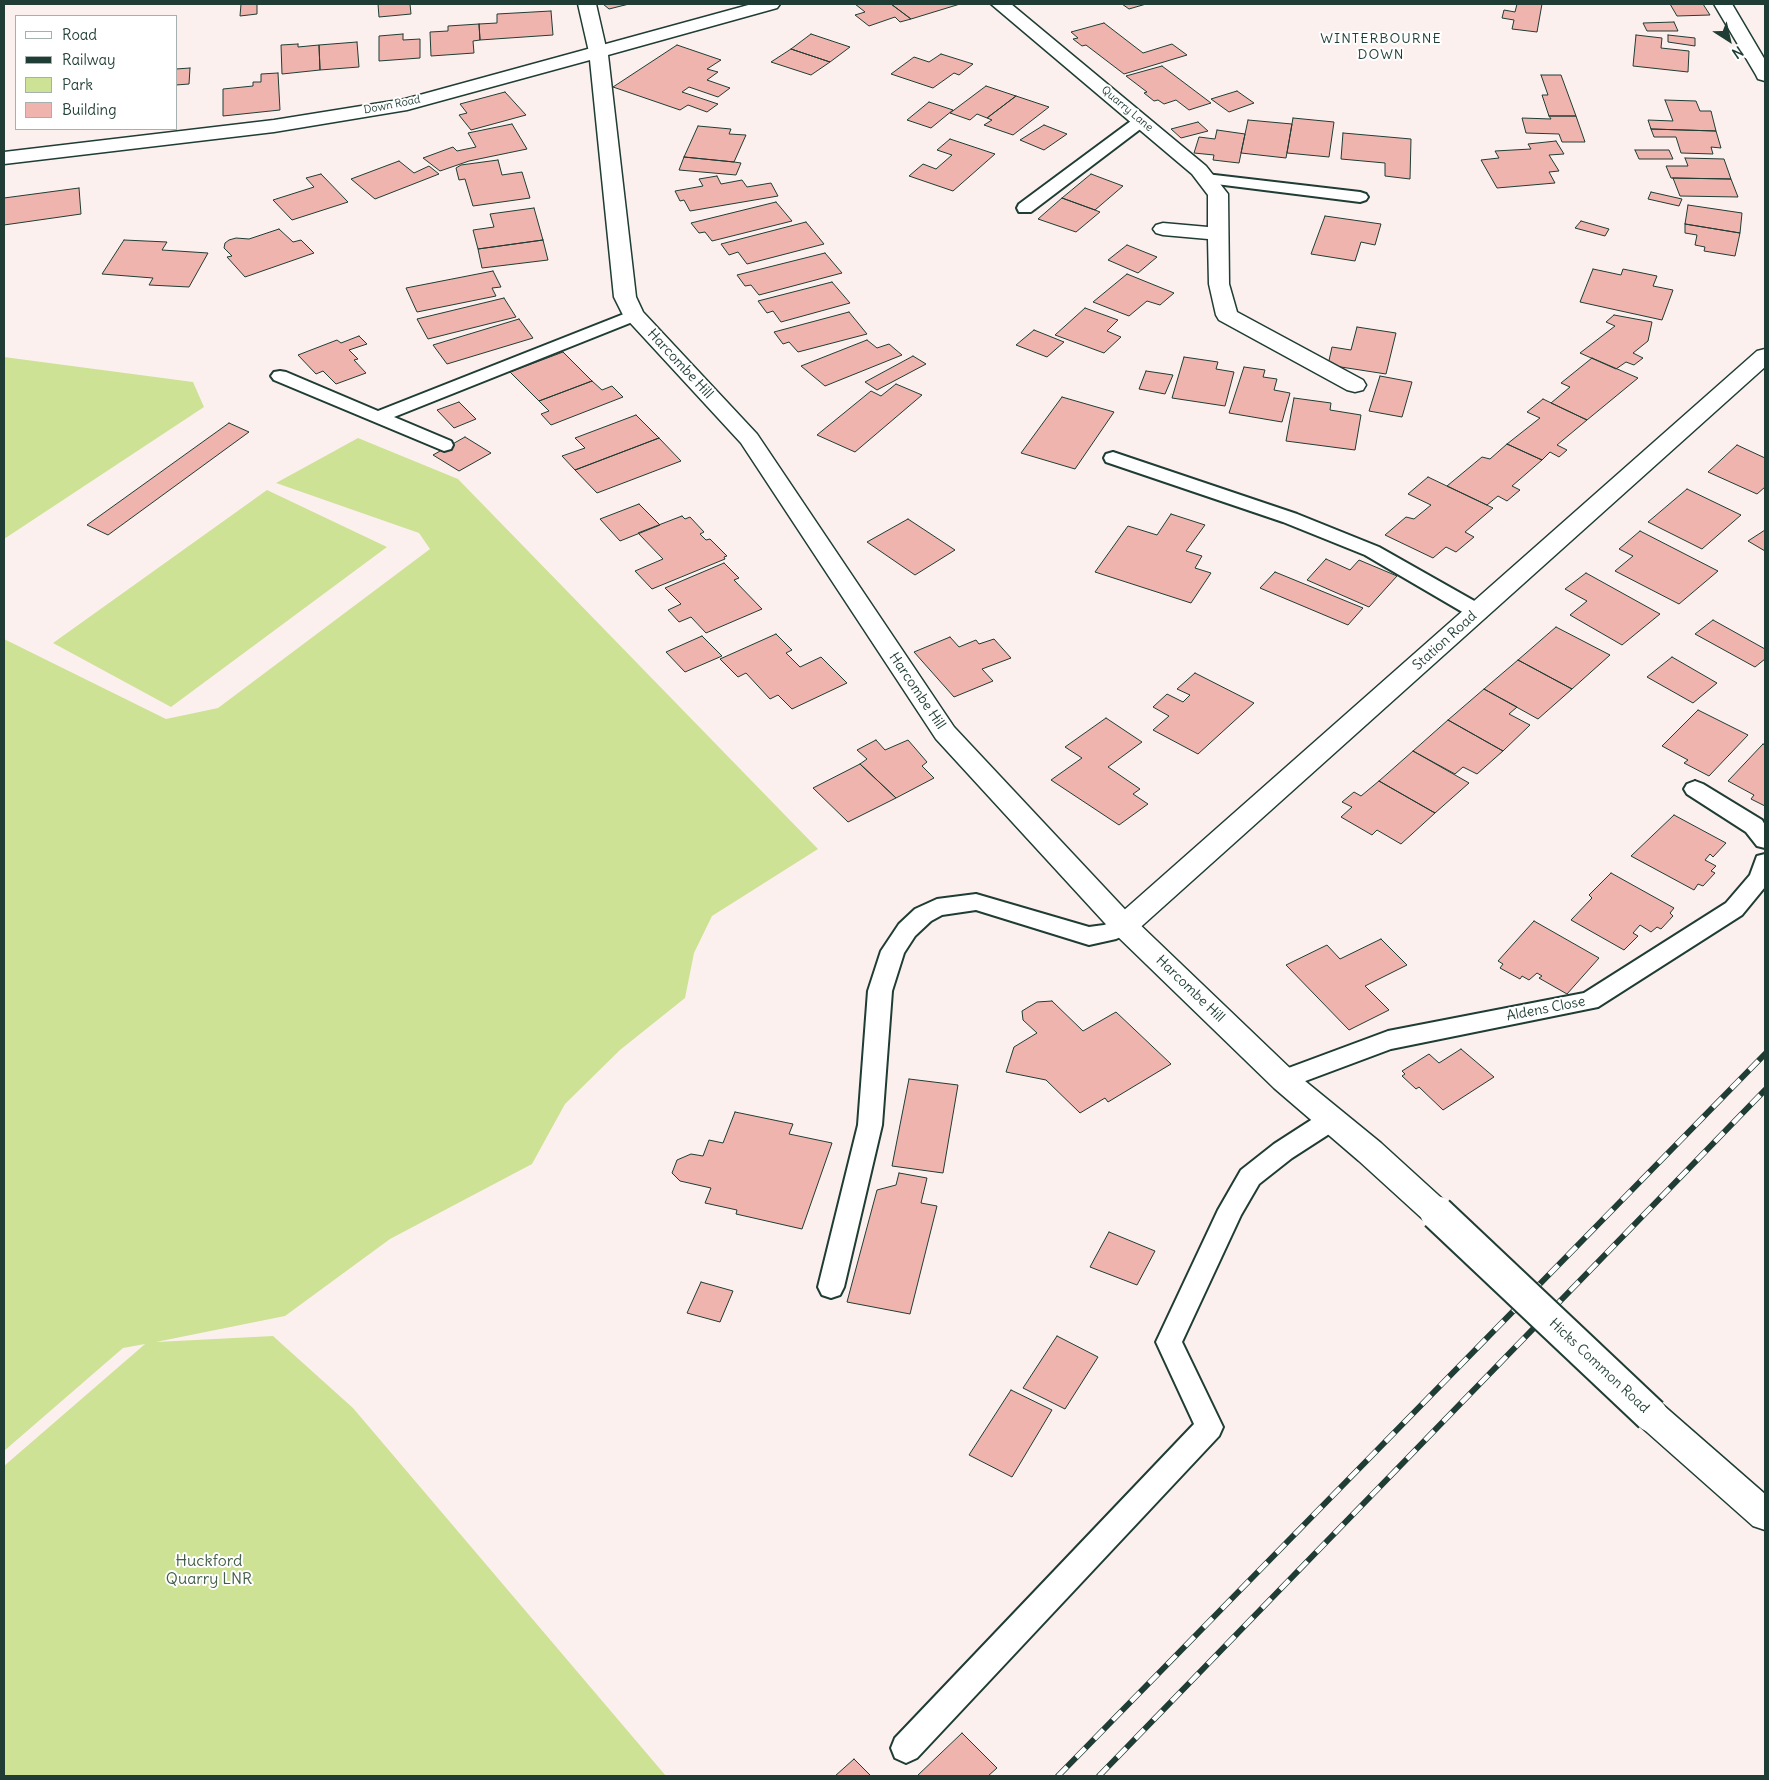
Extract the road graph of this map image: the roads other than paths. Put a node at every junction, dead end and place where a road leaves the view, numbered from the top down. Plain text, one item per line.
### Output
1 (587, 4) edge
2 (771, 4) edge
3 (1000, 4) edge
4 (1723, 4) edge
5 (598, 52) junction
6 (1765, 75) edge
7 (1141, 121) junction
8 (4, 158) edge
9 (1206, 179) junction
10 (1360, 198) dead end
11 (1025, 208) dead end
12 (1163, 229) dead end
13 (1218, 234) junction
14 (634, 315) junction
15 (1765, 356) edge
16 (280, 376) dead end
17 (1355, 385) dead end
18 (379, 418) junction
19 (444, 445) dead end
20 (1114, 458) dead end
21 (1478, 612) junction
22 (1695, 789) dead end
23 (1765, 840) edge
24 (1765, 862) edge
25 (1124, 926) junction
26 (1284, 1080) junction
27 (1331, 1120) junction
28 (1437, 1212) joint
29 (831, 1287) dead end
30 (1765, 1515) edge
31 (906, 1748) dead end

1 - 5 street, Harcombe Hill
2 - 5 street, Down Road
3 - 7 street, Quarry Lane
4 - 6 street
5 - 8 street, Down Road
5 - 14 street, Harcombe Hill
7 - 9 street, Quarry Lane
7 - 11 lane
9 - 10 lane
9 - 13 street, Quarry Lane
12 - 13 street
13 - 17 street, Quarry Lane
14 - 18 lane
14 - 25 street, Harcombe Hill
15 - 21 street, Station Road
16 - 18 lane
18 - 19 lane
20 - 21 lane
21 - 25 street, Station Road
22 - 23 lane
24 - 26 lane, Aldens Close
25 - 26 street, Harcombe Hill
25 - 29 lane
26 - 27 street, Harcombe Hill
27 - 28 street, Harcombe Hill
27 - 31 lane
28 - 30 street, Hicks Common Road, bridge

